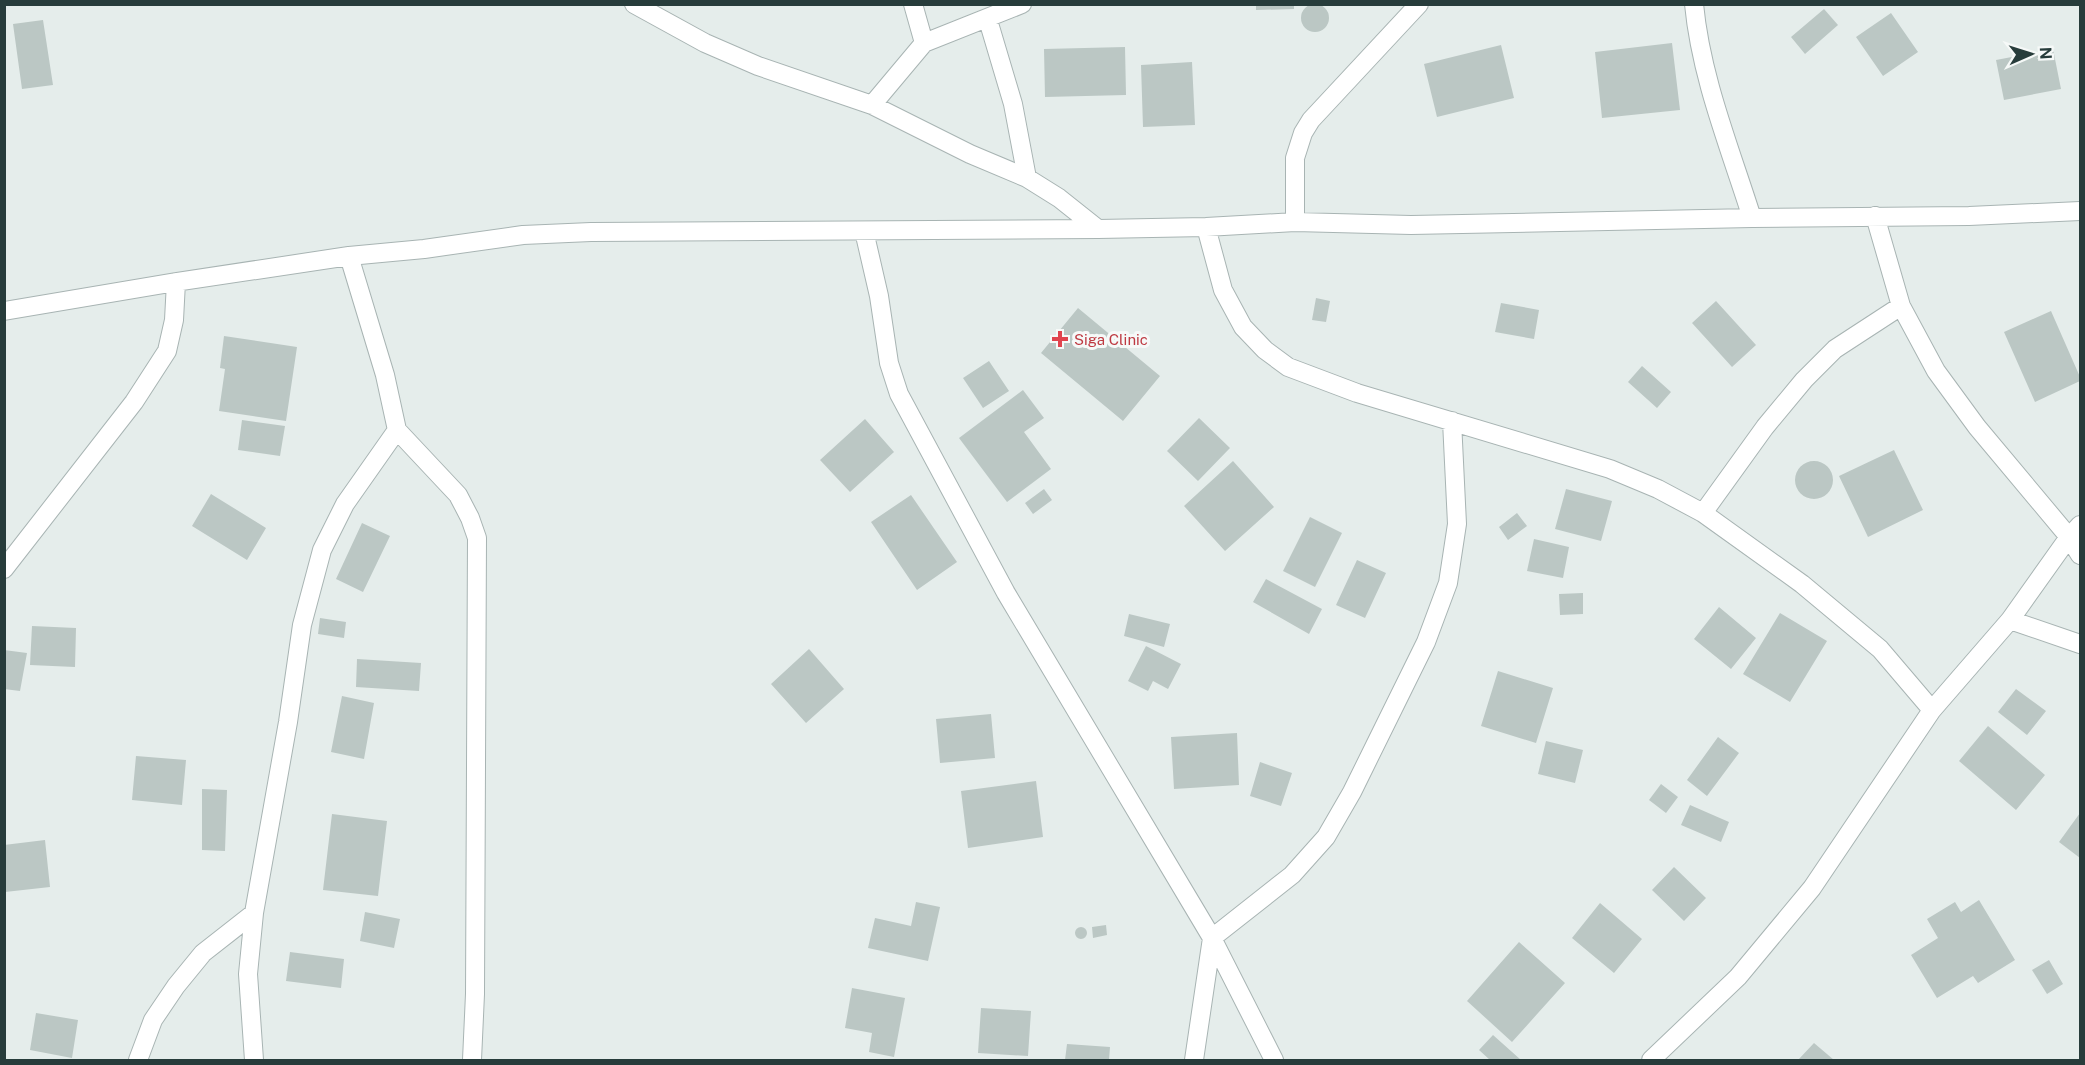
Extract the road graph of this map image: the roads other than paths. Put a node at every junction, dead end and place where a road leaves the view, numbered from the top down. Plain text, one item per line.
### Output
1 (634, 4) edge
2 (913, 4) edge
3 (1022, 4) edge
4 (1419, 4) edge
5 (1694, 4) edge
6 (987, 20) junction
7 (924, 43) junction
8 (872, 105) junction
9 (1028, 178) junction
10 (2080, 210) edge
11 (1875, 216) junction
12 (1752, 218) junction
13 (1295, 222) junction
14 (1206, 227) junction
15 (1098, 229) junction
16 (864, 231) junction
17 (349, 256) junction
18 (176, 282) junction
19 (1901, 306) junction
20 (4, 311) edge
21 (1452, 421) junction
22 (397, 430) junction
23 (1703, 513) junction
24 (2075, 531) edge
25 (2080, 555) edge
26 (4, 569) edge
27 (2010, 620) junction
28 (2080, 644) edge
29 (1932, 710) junction
30 (254, 913) junction
31 (1212, 938) junction
32 (138, 1060) edge
33 (254, 1060) edge
34 (472, 1060) edge
35 (1194, 1060) edge
36 (1274, 1060) edge
37 (1651, 1060) edge

1 - 8 street
2 - 7 street
3 - 6 street
4 - 13 street
5 - 12 street
6 - 7 street
6 - 9 street
7 - 8 street
8 - 9 street
9 - 15 street
10 - 11 street
11 - 12 street
11 - 19 street
12 - 13 street
13 - 14 street
14 - 15 street
14 - 21 street
15 - 16 street
16 - 17 street
16 - 31 street
17 - 18 street
17 - 22 street
18 - 20 street
18 - 26 street
19 - 23 street
19 - 24 street
21 - 23 street
21 - 31 street
22 - 30 street
22 - 34 street
23 - 29 street
24 - 25 street
24 - 27 street
27 - 28 street
27 - 29 street
29 - 37 street
30 - 32 street
30 - 33 street
31 - 35 street
31 - 36 street

